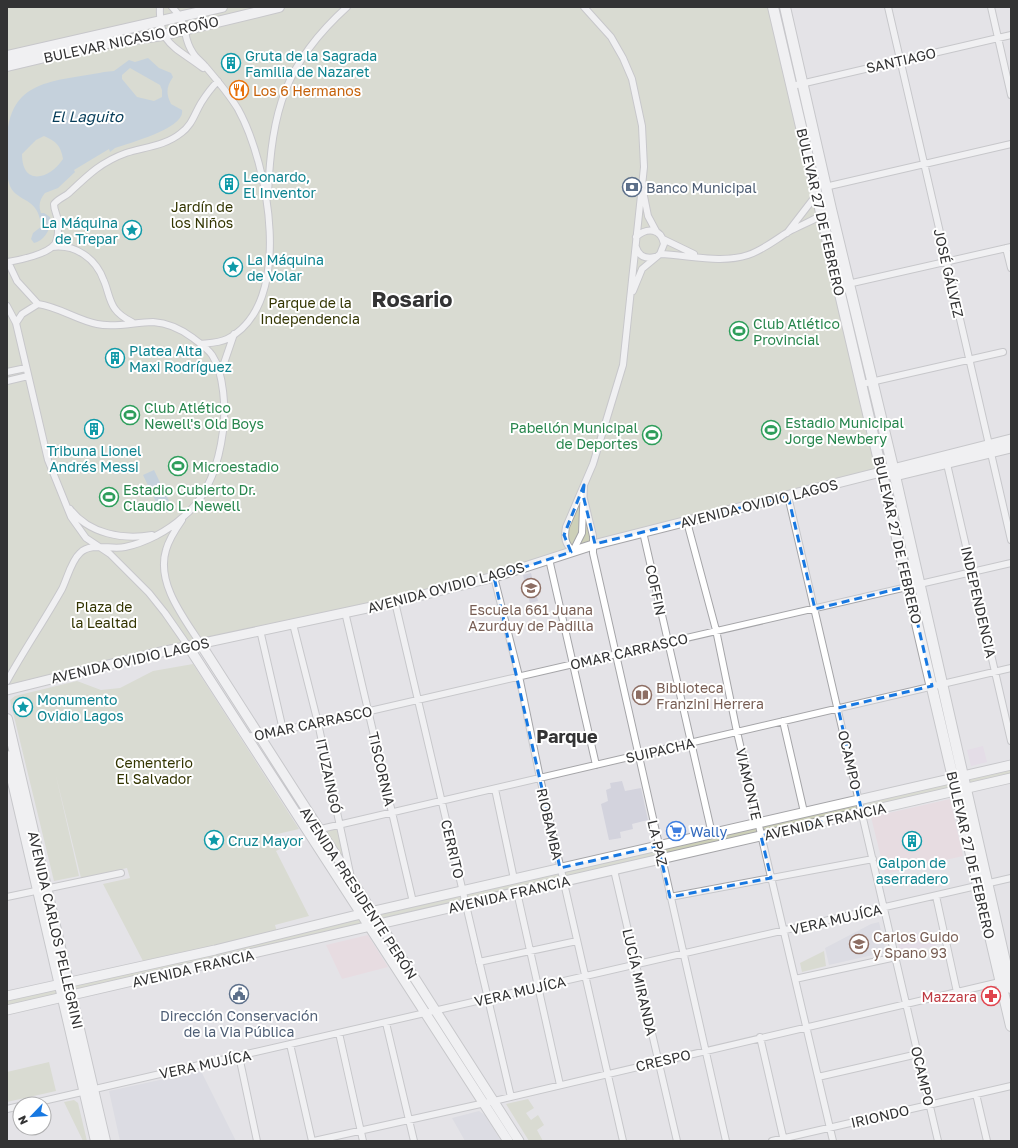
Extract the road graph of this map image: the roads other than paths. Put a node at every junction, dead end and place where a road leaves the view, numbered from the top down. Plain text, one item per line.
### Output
1 (160, 7) edge
2 (172, 7) edge
3 (222, 7) edge
4 (279, 7) edge
5 (347, 7) edge
6 (584, 7) edge
7 (773, 7) edge
8 (786, 7) edge
9 (888, 7) edge
10 (991, 7) edge
11 (180, 16) junction
12 (159, 20) junction
13 (185, 29) junction
14 (163, 35) junction
15 (1011, 35) edge
16 (998, 38) junction
17 (7, 56) edge
18 (900, 61) junction
19 (7, 66) edge
20 (212, 75) junction
21 (218, 81) junction
22 (803, 83) junction
23 (792, 86) junction
24 (1011, 95) edge
25 (1011, 144) edge
26 (924, 164) junction
27 (826, 185) junction
28 (643, 190) junction
29 (817, 193) junction
30 (268, 205) junction
31 (831, 209) junction
32 (822, 216) junction
33 (656, 231) junction
34 (787, 233) junction
35 (636, 237) junction
36 (663, 239) junction
37 (52, 247) junction
38 (635, 247) junction
39 (1009, 247) edge
40 (658, 256) junction
41 (698, 256) junction
42 (8, 259) edge
43 (946, 262) junction
44 (1011, 268) edge
45 (7, 271) edge
46 (849, 284) junction
47 (839, 286) junction
48 (632, 294) junction
49 (38, 304) junction
50 (7, 306) edge
51 (132, 322) junction
52 (16, 324) junction
53 (234, 334) junction
54 (200, 344) junction
55 (1003, 352) dead end
56 (969, 360) junction
57 (26, 368) junction
58 (7, 372) edge
59 (220, 374) junction
60 (28, 376) junction
61 (7, 381) edge
62 (872, 381) junction
63 (862, 384) junction
64 (1011, 439) edge
65 (1011, 448) edge
66 (990, 449) junction
67 (947, 464) junction
68 (882, 472) junction
69 (894, 472) junction
70 (584, 485) junction
71 (583, 495) junction
72 (788, 496) junction
73 (63, 500) junction
74 (183, 518) junction
75 (688, 522) junction
76 (643, 532) junction
77 (157, 534) junction
78 (1011, 540) edge
79 (593, 545) junction
80 (101, 547) junction
81 (573, 551) junction
82 (549, 559) junction
83 (1011, 563) edge
84 (972, 572) junction
85 (494, 577) junction
86 (914, 585) junction
87 (395, 602) junction
88 (815, 609) junction
89 (344, 612) junction
90 (293, 624) junction
91 (260, 630) junction
92 (716, 630) junction
93 (667, 642) junction
94 (200, 643) junction
95 (188, 646) junction
96 (617, 654) junction
97 (573, 664) junction
98 (1011, 668) edge
99 (995, 672) junction
100 (519, 676) junction
101 (7, 681) edge
102 (936, 685) junction
103 (7, 690) edge
104 (418, 700) junction
105 (838, 708) junction
106 (369, 711) junction
107 (7, 719) edge
108 (783, 721) junction
109 (318, 723) junction
110 (283, 730) junction
111 (737, 732) junction
112 (259, 735) junction
113 (247, 738) junction
114 (1011, 741) edge
115 (691, 743) junction
116 (7, 756) edge
117 (638, 756) junction
118 (596, 765) junction
119 (1011, 765) edge
120 (957, 777) junction
121 (540, 778) junction
122 (1011, 778) edge
123 (495, 789) junction
124 (960, 790) junction
125 (16, 794) edge
126 (859, 800) junction
127 (442, 801) junction
128 (804, 812) junction
129 (862, 812) junction
130 (392, 813) junction
131 (758, 823) junction
132 (339, 826) junction
133 (319, 830) junction
134 (308, 832) junction
135 (712, 834) junction
136 (761, 836) junction
137 (658, 846) junction
138 (662, 859) junction
139 (873, 859) junction
140 (560, 868) junction
141 (614, 870) junction
142 (121, 873) dead end
143 (771, 878) junction
144 (1011, 878) edge
145 (514, 879) junction
146 (563, 881) junction
147 (353, 883) junction
148 (983, 885) junction
149 (43, 890) junction
150 (462, 891) junction
151 (517, 892) junction
152 (936, 896) junction
153 (7, 897) edge
154 (670, 897) junction
155 (413, 902) junction
156 (465, 904) junction
157 (884, 908) junction
158 (371, 912) junction
159 (361, 914) junction
160 (379, 924) junction
161 (369, 926) junction
162 (313, 927) junction
163 (784, 931) junction
164 (315, 939) junction
165 (577, 941) junction
166 (215, 950) junction
167 (531, 951) junction
168 (683, 954) junction
169 (896, 957) junction
170 (215, 962) junction
171 (479, 962) junction
172 (636, 965) junction
173 (585, 976) junction
174 (795, 980) junction
175 (1008, 982) edge
176 (64, 984) junction
177 (539, 987) junction
178 (957, 992) junction
179 (7, 996) edge
180 (68, 997) junction
181 (488, 999) junction
182 (906, 1004) junction
183 (7, 1010) edge
184 (436, 1011) junction
185 (426, 1014) junction
186 (386, 1023) junction
187 (806, 1026) junction
188 (1011, 1026) edge
189 (339, 1033) junction
190 (760, 1037) junction
191 (290, 1044) junction
192 (705, 1050) junction
193 (918, 1054) junction
194 (239, 1056) junction
195 (658, 1062) junction
196 (608, 1074) junction
197 (818, 1077) junction
198 (560, 1085) junction
199 (1011, 1086) edge
200 (89, 1089) junction
201 (976, 1094) junction
202 (511, 1097) junction
203 (52, 1098) edge
204 (494, 1101) junction
205 (484, 1103) junction
206 (930, 1104) junction
207 (409, 1120) junction
208 (830, 1128) junction
209 (361, 1131) junction
210 (784, 1140) edge
211 (96, 1141) edge
212 (105, 1141) edge
213 (257, 1141) edge
214 (313, 1141) edge
215 (363, 1141) edge
216 (414, 1141) edge
217 (508, 1141) edge
218 (519, 1141) edge
219 (623, 1141) edge
220 (677, 1141) edge
221 (726, 1141) edge
222 (772, 1141) edge
223 (833, 1141) edge
224 (938, 1141) edge
225 (987, 1141) edge

1 - 12 street
2 - 11 street
3 - 11 main road, BULEVAR NICASIO OROÑO
4 - 13 main road, BULEVAR NICASIO OROÑO
5 - 30 street
6 - 28 street
7 - 23 main road, BULEVAR 27 DE FEBRERO
8 - 22 main road, BULEVAR 27 DE FEBRERO
9 - 18 street, JOSÉ GÁLVEZ
10 - 16 street
11 - 12 main road, BULEVAR NICASIO OROÑO
11 - 13 street
12 - 14 street
12 - 17 main road, BULEVAR NICASIO OROÑO
13 - 14 main road, BULEVAR NICASIO OROÑO
13 - 20 street
14 - 19 main road, BULEVAR NICASIO OROÑO
14 - 20 street
15 - 16 street, SANTIAGO
16 - 18 street, SANTIAGO
16 - 24 street
18 - 22 street, SANTIAGO
18 - 26 street, JOSÉ GÁLVEZ
20 - 21 street
21 - 30 street
21 - 37 street
22 - 23 street, SANTIAGO
22 - 27 main road, BULEVAR 27 DE FEBRERO
23 - 29 main road, BULEVAR 27 DE FEBRERO
25 - 26 street
26 - 27 street
26 - 43 street, JOSÉ GÁLVEZ
27 - 29 street
27 - 31 main road, BULEVAR 27 DE FEBRERO
28 - 33 street
28 - 35 street
29 - 32 main road, BULEVAR 27 DE FEBRERO
29 - 34 street
30 - 53 street
31 - 32 street
31 - 46 main road, BULEVAR 27 DE FEBRERO
32 - 34 street
32 - 47 main road, BULEVAR 27 DE FEBRERO
33 - 35 street
33 - 36 street
34 - 41 street
35 - 38 street
36 - 40 street
36 - 41 street
37 - 42 street
37 - 51 street
38 - 40 street
38 - 48 street
39 - 43 street
39 - 44 street
40 - 41 street
40 - 48 street
42 - 45 street
42 - 49 street
43 - 46 street
43 - 56 street, JOSÉ GÁLVEZ
46 - 47 street
46 - 62 main road, BULEVAR 27 DE FEBRERO
47 - 63 main road, BULEVAR 27 DE FEBRERO
48 - 70 street
49 - 51 street
49 - 52 street
50 - 52 street
51 - 54 street
52 - 57 street
53 - 54 street
53 - 59 street
54 - 59 street
55 - 56 street
56 - 62 street
56 - 66 street, JOSÉ GÁLVEZ
57 - 58 street
57 - 60 street
59 - 74 street
60 - 61 street
60 - 73 street
62 - 63 street
62 - 69 main road, BULEVAR 27 DE FEBRERO
63 - 68 main road, BULEVAR 27 DE FEBRERO
64 - 66 main road
65 - 66 main road
66 - 67 main road
66 - 69 main road
66 - 78 street, JOSÉ GÁLVEZ
67 - 69 main road
67 - 84 street, INDEPENDENCIA
68 - 69 main road
68 - 72 main road, AVENIDA OVIDIO LAGOS
68 - 86 main road, BULEVAR 27 DE FEBRERO
69 - 86 main road, BULEVAR 27 DE FEBRERO
70 - 71 street
70 - 81 street
71 - 79 street, LA PAZ
71 - 81 street
72 - 75 main road, AVENIDA OVIDIO LAGOS
72 - 88 street, OCAMPO
73 - 77 street
73 - 80 street
74 - 77 street
74 - 94 street
75 - 76 main road, AVENIDA OVIDIO LAGOS
75 - 92 street, VIAMONTE
76 - 79 main road, AVENIDA OVIDIO LAGOS
76 - 93 street, COFFIN
77 - 80 street
79 - 81 main road, AVENIDA OVIDIO LAGOS
79 - 96 street, LA PAZ
80 - 95 street
80 - 101 street
81 - 82 main road, AVENIDA OVIDIO LAGOS
82 - 85 main road, AVENIDA OVIDIO LAGOS
82 - 97 street
83 - 84 street, OMAR CARRASCO
84 - 86 street, OMAR CARRASCO
84 - 99 street, INDEPENDENCIA
85 - 87 main road, AVENIDA OVIDIO LAGOS
85 - 100 street, RIOBAMBA
86 - 88 street, OMAR CARRASCO
86 - 102 main road, BULEVAR 27 DE FEBRERO
87 - 89 main road, AVENIDA OVIDIO LAGOS
87 - 104 street, CERRITO
88 - 92 street, OMAR CARRASCO
88 - 105 street, OCAMPO
89 - 90 main road, AVENIDA OVIDIO LAGOS
89 - 106 street, TISCORNIA
90 - 91 main road, AVENIDA OVIDIO LAGOS
90 - 109 street, ITUZAINGÓ
91 - 94 main road, AVENIDA OVIDIO LAGOS
91 - 110 street
92 - 93 street, OMAR CARRASCO
92 - 111 street, VIAMONTE
93 - 96 street, OMAR CARRASCO
93 - 115 street, COFFIN
94 - 95 main road, AVENIDA OVIDIO LAGOS
94 - 112 main road, AVENIDA PRESIDENTE PERÓN
95 - 103 main road, AVENIDA OVIDIO LAGOS
95 - 113 main road, AVENIDA PRESIDENTE PERÓN
96 - 97 street, OMAR CARRASCO
96 - 117 street, LA PAZ
97 - 100 street, OMAR CARRASCO
97 - 118 street
98 - 99 street, SUIPACHA
99 - 102 street, SUIPACHA
99 - 114 street, INDEPENDENCIA
100 - 104 street, OMAR CARRASCO
100 - 121 street, RIOBAMBA
102 - 105 street, SUIPACHA
102 - 120 main road, BULEVAR 27 DE FEBRERO
104 - 106 street, OMAR CARRASCO
104 - 127 street, CERRITO
105 - 108 street, SUIPACHA
105 - 126 street, OCAMPO
106 - 109 street, OMAR CARRASCO
106 - 130 street, TISCORNIA
107 - 125 main road, AVENIDA CARLOS PELLEGRINI
108 - 111 street, SUIPACHA
108 - 128 street
109 - 110 street, OMAR CARRASCO
109 - 132 street, ITUZAINGÓ
110 - 112 street, OMAR CARRASCO
111 - 115 street, SUIPACHA
111 - 131 street, VIAMONTE
112 - 113 street, OMAR CARRASCO
112 - 133 main road, AVENIDA PRESIDENTE PERÓN
113 - 134 main road, AVENIDA PRESIDENTE PERÓN
115 - 117 street, SUIPACHA
115 - 135 street, COFFIN
116 - 125 main road, AVENIDA CARLOS PELLEGRINI
117 - 118 street, SUIPACHA
117 - 137 street, LA PAZ
118 - 121 street, SUIPACHA
119 - 120 main road, AVENIDA FRANCIA
120 - 124 main road, BULEVAR 27 DE FEBRERO
120 - 126 main road, AVENIDA FRANCIA
121 - 123 street, SUIPACHA
121 - 140 street, RIOBAMBA
122 - 124 main road, AVENIDA FRANCIA
123 - 127 street, SUIPACHA
123 - 145 street
124 - 129 main road, AVENIDA FRANCIA
124 - 148 main road, BULEVAR 27 DE FEBRERO
125 - 149 main road, AVENIDA CARLOS PELLEGRINI
126 - 128 main road, AVENIDA FRANCIA
126 - 129 street, OCAMPO
127 - 130 street, SUIPACHA
127 - 150 street, CERRITO
128 - 131 main road, AVENIDA FRANCIA
129 - 136 main road, AVENIDA FRANCIA
129 - 139 street, OCAMPO
130 - 132 street, SUIPACHA
130 - 155 street, TISCORNIA
131 - 135 main road, AVENIDA FRANCIA
131 - 136 street, VIAMONTE
132 - 133 street, SUIPACHA
132 - 147 street, ITUZAINGÓ
133 - 134 street, SUIPACHA
133 - 147 main road, AVENIDA PRESIDENTE PERÓN
134 - 159 main road, AVENIDA PRESIDENTE PERÓN
135 - 137 main road, AVENIDA FRANCIA
136 - 138 main road, AVENIDA FRANCIA
136 - 143 street, VIAMONTE
137 - 138 street, LA PAZ
137 - 140 main road, AVENIDA FRANCIA
138 - 141 main road, AVENIDA FRANCIA
138 - 154 street, LA PAZ
139 - 143 street
139 - 157 street, OCAMPO
140 - 145 main road, AVENIDA FRANCIA
140 - 146 street, RIOBAMBA
141 - 146 main road, AVENIDA FRANCIA
141 - 172 street, LUCÍA MIRANDA
142 - 149 street
143 - 154 street
143 - 163 street, VIAMONTE
144 - 148 street, VERA MUJÍCA
145 - 150 main road, AVENIDA FRANCIA
146 - 151 main road, AVENIDA FRANCIA
146 - 165 street, RIOBAMBA
147 - 158 main road, AVENIDA PRESIDENTE PERÓN
148 - 152 street, VERA MUJÍCA
148 - 175 main road, BULEVAR 27 DE FEBRERO
149 - 153 street
149 - 176 main road, AVENIDA CARLOS PELLEGRINI
150 - 155 main road, AVENIDA FRANCIA
150 - 156 street, CERRITO
151 - 156 main road, AVENIDA FRANCIA
151 - 167 street
152 - 157 street, VERA MUJÍCA
152 - 178 street
154 - 168 street, LA PAZ
155 - 158 main road, AVENIDA FRANCIA
156 - 160 main road, AVENIDA FRANCIA
156 - 171 street, CERRITO
157 - 163 street, VERA MUJÍCA
157 - 169 street, OCAMPO
158 - 159 main road, AVENIDA FRANCIA
158 - 160 main road, AVENIDA PRESIDENTE PERÓN
159 - 161 main road, AVENIDA PRESIDENTE PERÓN
159 - 162 main road, AVENIDA FRANCIA
160 - 161 main road, AVENIDA FRANCIA
160 - 184 main road, AVENIDA PRESIDENTE PERÓN
161 - 164 main road, AVENIDA FRANCIA
161 - 185 main road, AVENIDA PRESIDENTE PERÓN
162 - 164 main road
162 - 166 main road, AVENIDA FRANCIA
163 - 168 street, VERA MUJÍCA
163 - 174 street, VIAMONTE
164 - 170 main road, AVENIDA FRANCIA
165 - 167 street
165 - 173 street, RIOBAMBA
166 - 170 main road
166 - 176 main road, AVENIDA FRANCIA
167 - 171 street
167 - 177 street
168 - 172 street, VERA MUJÍCA
168 - 192 street, LA PAZ
169 - 174 street
169 - 182 street, OCAMPO
170 - 180 main road, AVENIDA FRANCIA
171 - 181 street, CERRITO
172 - 173 street, VERA MUJÍCA
172 - 195 street, LUCÍA MIRANDA
173 - 177 street, VERA MUJÍCA
173 - 196 street, RIOBAMBA
174 - 187 street, VIAMONTE
175 - 178 street, CRESPO
175 - 188 main road, BULEVAR 27 DE FEBRERO
176 - 179 main road, AVENIDA FRANCIA
176 - 180 main road, AVENIDA CARLOS PELLEGRINI
177 - 181 street, VERA MUJÍCA
177 - 198 street
178 - 182 street, CRESPO
180 - 183 main road, AVENIDA FRANCIA
180 - 200 main road, AVENIDA CARLOS PELLEGRINI
181 - 184 street, VERA MUJÍCA
181 - 202 street, CERRITO
182 - 187 street, CRESPO
182 - 193 street, OCAMPO
184 - 185 street, VERA MUJÍCA
184 - 204 main road, AVENIDA PRESIDENTE PERÓN
185 - 186 street, VERA MUJÍCA
185 - 205 main road, AVENIDA PRESIDENTE PERÓN
186 - 189 street, VERA MUJÍCA
186 - 207 street
187 - 190 street, CRESPO
187 - 197 street, VIAMONTE
189 - 191 street, VERA MUJÍCA
189 - 209 street
190 - 192 street, CRESPO
190 - 210 street
191 - 194 street, VERA MUJÍCA
191 - 214 street
192 - 195 street, CRESPO
192 - 221 street, LA PAZ
193 - 197 street
193 - 206 street, OCAMPO
194 - 200 street, VERA MUJÍCA
194 - 213 street
195 - 196 street, CRESPO
195 - 220 street, LUCÍA MIRANDA
196 - 198 street, CRESPO
196 - 219 street, RIOBAMBA
197 - 208 street, VIAMONTE
198 - 202 street, CRESPO
199 - 201 street, IRIONDO
200 - 203 street, VERA MUJÍCA
200 - 211 main road, AVENIDA CARLOS PELLEGRINI
200 - 212 main road, AVENIDA CARLOS PELLEGRINI
201 - 206 street, IRIONDO
201 - 225 street
202 - 204 street, CRESPO
204 - 205 street, CRESPO
204 - 218 main road, AVENIDA PRESIDENTE PERÓN
205 - 207 street, CRESPO
205 - 217 main road, AVENIDA PRESIDENTE PERÓN
206 - 208 street, IRIONDO
206 - 224 street, OCAMPO
207 - 209 street, CRESPO
207 - 216 street
208 - 210 street, IRIONDO
208 - 223 street, VIAMONTE
209 - 214 street, CRESPO
209 - 215 street
210 - 222 street, IRIONDO

